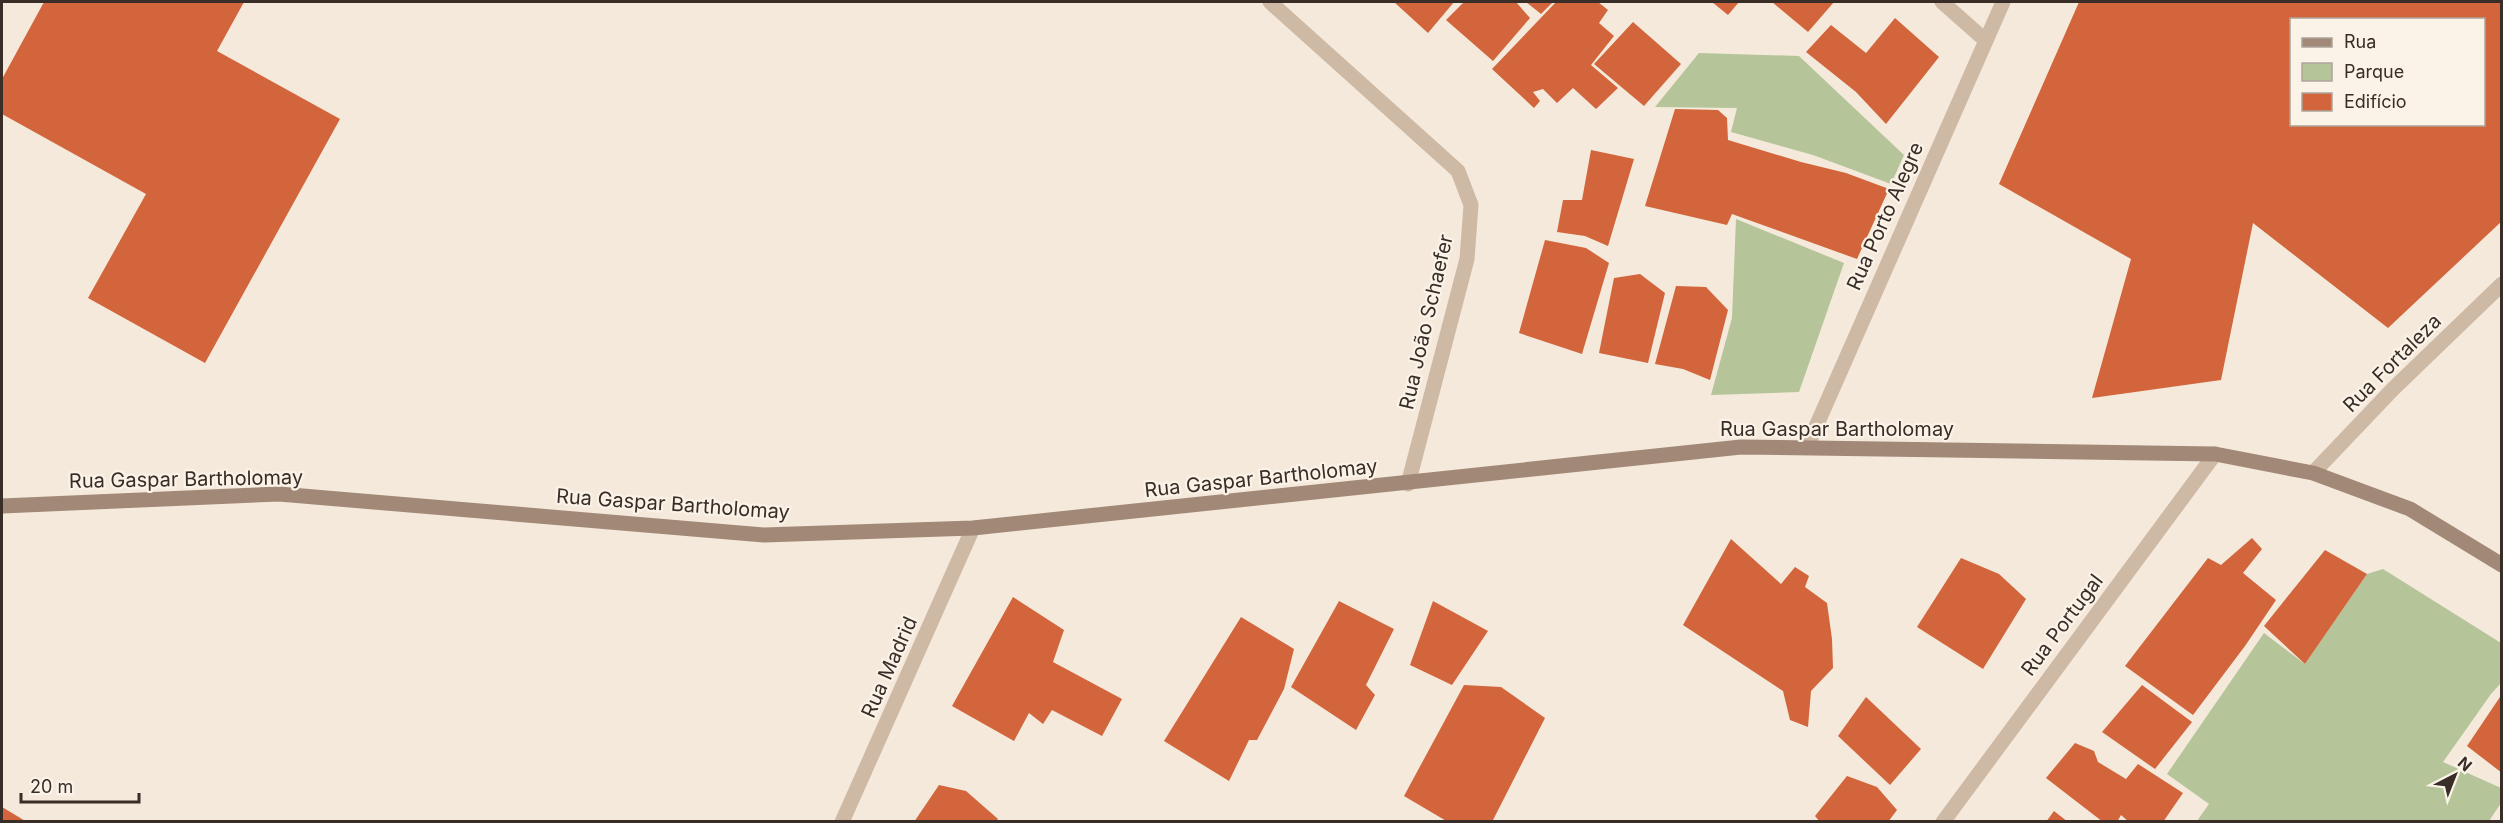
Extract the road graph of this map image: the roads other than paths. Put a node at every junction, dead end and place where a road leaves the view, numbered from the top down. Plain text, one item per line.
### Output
1 (1270, 2) edge
2 (1942, 2) edge
3 (2003, 2) edge
4 (1985, 40) junction
5 (2502, 284) edge
6 (1807, 447) junction
7 (2215, 453) junction
8 (2313, 473) junction
9 (1408, 484) junction
10 (2, 506) edge
11 (973, 528) junction
12 (2502, 566) edge
13 (842, 822) edge
14 (1943, 822) edge

1 - 9 street, Rua João Schaefer
2 - 4 street
3 - 4 street, Rua Porto Alegre
4 - 6 street, Rua Porto Alegre
5 - 8 street, Rua Fortaleza
6 - 7 main road, Rua Gaspar Bartholomay
6 - 9 main road, Rua Gaspar Bartholomay
7 - 8 main road, Rua Gaspar Bartholomay
7 - 14 street, Rua Portugal
8 - 12 main road, Rua Gaspar Bartholomay
9 - 11 main road, Rua Gaspar Bartholomay
10 - 11 main road, Rua Gaspar Bartholomay
11 - 13 street, Rua Madrid

